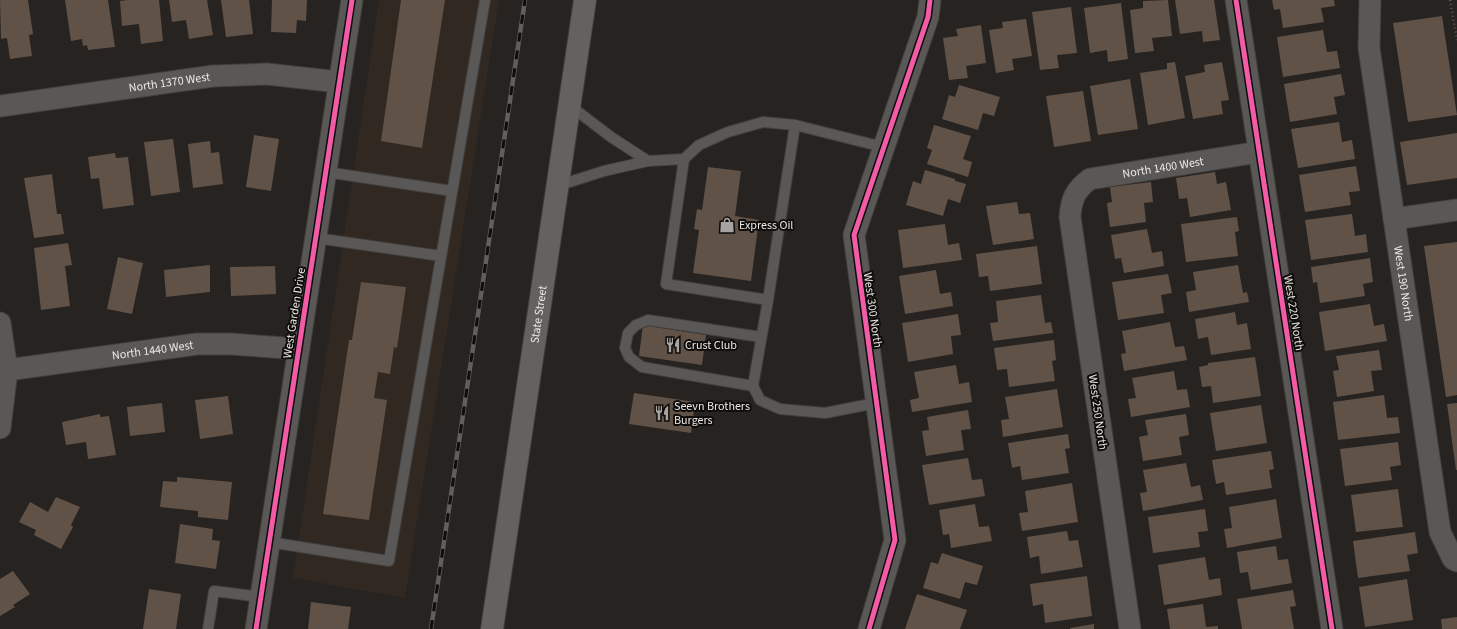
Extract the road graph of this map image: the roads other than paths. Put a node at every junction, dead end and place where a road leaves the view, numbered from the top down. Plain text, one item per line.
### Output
1 (352, 0) edge
2 (485, 0) edge
3 (585, 0) edge
4 (930, 0) edge
5 (1236, 0) edge
6 (1370, 0) edge
7 (339, 82) junction
8 (569, 105) junction
9 (0, 106) edge
10 (795, 125) junction
11 (883, 147) junction
12 (1259, 152) junction
13 (684, 159) junction
14 (648, 161) junction
15 (326, 172) junction
16 (557, 186) junction
17 (452, 191) junction
18 (1074, 196) joint
19 (1457, 210) edge
20 (1394, 219) junction
21 (316, 238) junction
22 (441, 256) junction
23 (768, 300) junction
24 (0, 323) edge
25 (761, 337) junction
26 (298, 349) junction
27 (7, 370) junction
28 (753, 386) junction
29 (876, 403) junction
30 (0, 428) edge
31 (269, 542) junction
32 (1457, 561) edge
33 (261, 597) junction
34 (208, 629) edge
35 (256, 629) edge
36 (492, 629) edge
37 (869, 629) edge
38 (1130, 629) edge
39 (1332, 629) edge

1 - 7 street, West Garden Drive
2 - 17 lane
3 - 8 main road, State Street
4 - 11 street, West 300 North
5 - 12 street, West 220 North
6 - 20 street, West 190 North
7 - 9 street, North 1370 West
7 - 15 street, West Garden Drive
8 - 14 lane
8 - 16 main road, State Street
10 - 11 lane
10 - 13 lane
10 - 23 lane
11 - 29 street, West 300 North
12 - 18 street, North 1400 West
12 - 39 street, West 220 North
13 - 14 lane
13 - 23 lane
14 - 16 lane
15 - 17 lane
15 - 21 street, West Garden Drive
16 - 36 main road, State Street
17 - 22 lane
18 - 38 street, West 250 North
19 - 20 street
20 - 32 street, West 190 North
21 - 22 lane
21 - 26 street, West Garden Drive
22 - 31 lane
23 - 25 lane
24 - 27 street
25 - 28 lane
25 - 28 lane
26 - 27 street, North 1440 West
26 - 31 street, West Garden Drive
27 - 30 street
28 - 29 lane
29 - 37 street, West 300 North
31 - 33 street, West Garden Drive
33 - 34 lane
33 - 35 street, West Garden Drive

